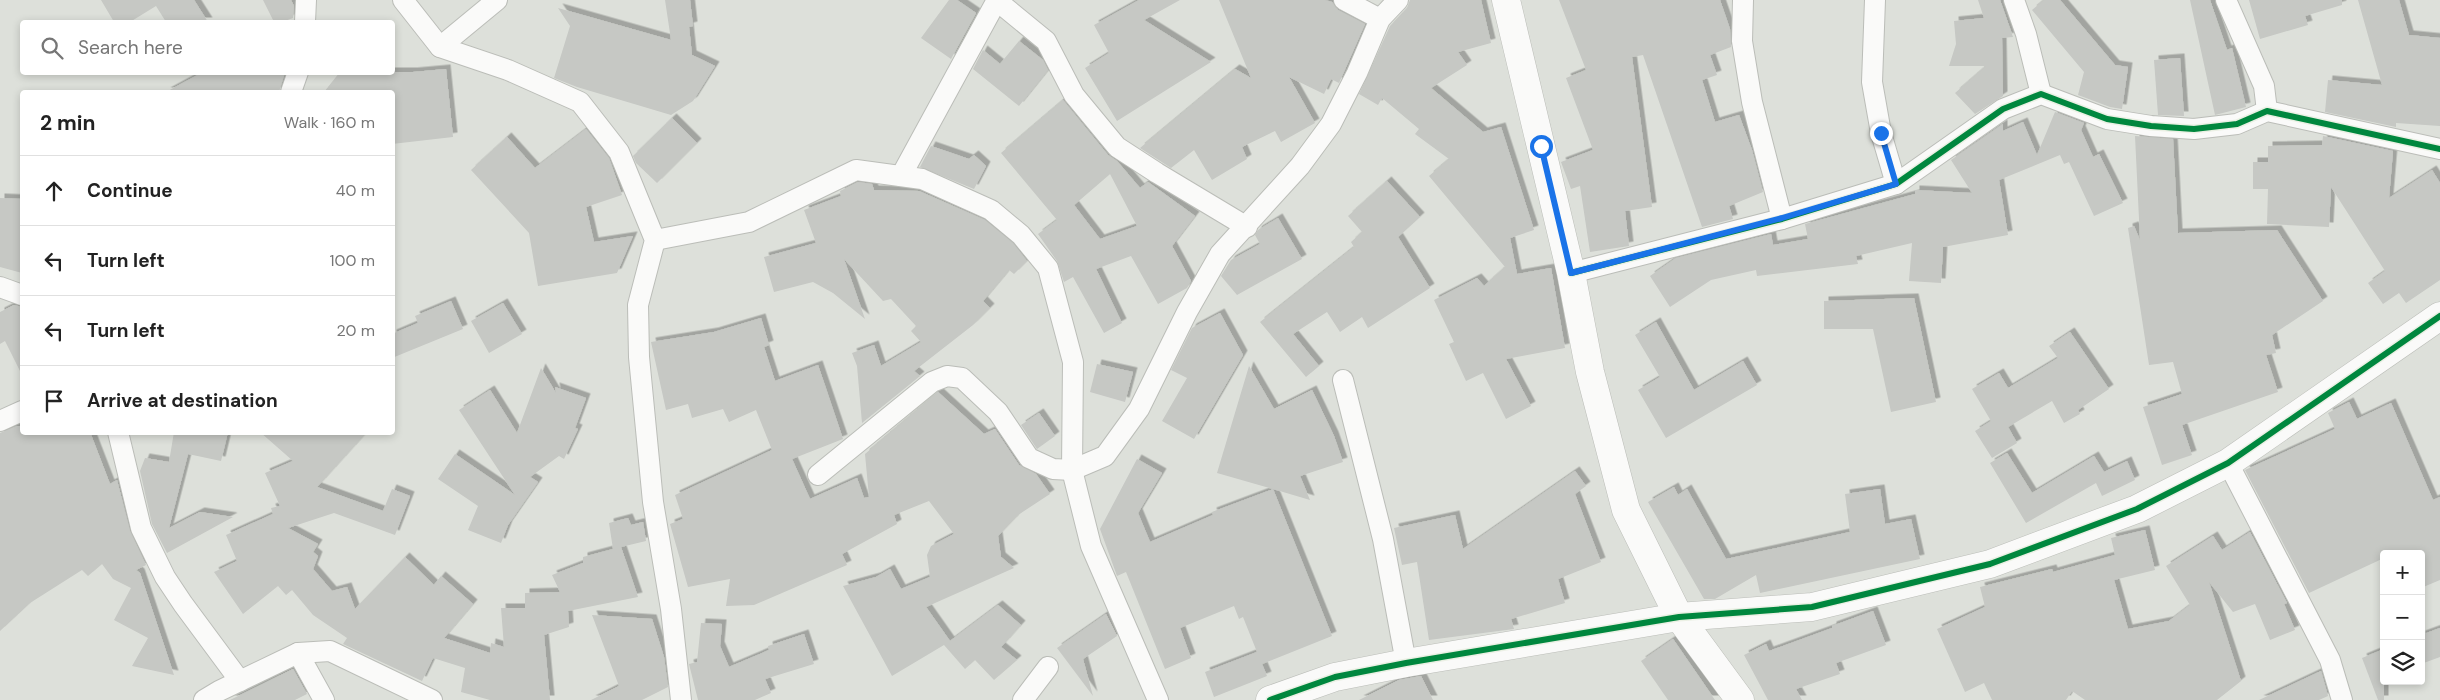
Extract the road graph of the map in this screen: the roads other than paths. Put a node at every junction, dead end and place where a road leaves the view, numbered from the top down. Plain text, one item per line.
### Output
1 (306, 0) edge
2 (403, 0) edge
3 (497, 0) edge
4 (997, 0) edge
5 (1344, 0) edge
6 (1398, 0) edge
7 (1506, 0) edge
8 (1743, 0) edge
9 (1875, 0) edge
10 (2014, 0) edge
11 (2226, 0) edge
12 (1380, 19) junction
13 (305, 20) edge
14 (440, 47) junction
15 (297, 75) edge
16 (292, 90) edge
17 (2040, 94) junction
18 (2267, 111) junction
19 (2440, 149) edge
20 (901, 176) junction
21 (1896, 184) junction
22 (1782, 218) junction
23 (1247, 226) junction
24 (655, 240) junction
25 (1571, 273) junction
26 (0, 287) edge
27 (20, 294) edge
28 (2440, 316) edge
29 (1343, 380) dead end
30 (20, 412) edge
31 (0, 421) edge
32 (119, 435) edge
33 (2228, 463) junction
34 (1072, 470) junction
35 (818, 475) dead end
36 (1679, 617) junction
37 (298, 653) junction
38 (1406, 663) junction
39 (1048, 667) dead end
40 (240, 681) junction
41 (204, 700) edge
42 (324, 700) edge
43 (432, 700) edge
44 (681, 700) edge
45 (1023, 700) edge
46 (1158, 700) edge
47 (1270, 700) edge
48 (1740, 700) edge
49 (2342, 700) edge

1 - 13 street
2 - 14 street
3 - 14 street
4 - 20 street
4 - 23 street
5 - 12 street
6 - 12 street
7 - 25 street
8 - 22 street
9 - 21 street
10 - 17 street
11 - 18 street
12 - 23 street
14 - 24 street
15 - 16 street
17 - 18 street
17 - 21 street
18 - 19 street
20 - 24 street
20 - 34 street
21 - 22 street
22 - 25 street
23 - 34 street
24 - 44 street
25 - 36 street
26 - 27 street
28 - 33 street
29 - 38 street
30 - 31 street
32 - 40 street
33 - 36 street
33 - 49 street
34 - 35 street
34 - 46 street
36 - 38 street
36 - 48 street
37 - 40 street
37 - 42 street
37 - 43 street
38 - 47 street
39 - 45 street
40 - 41 street

